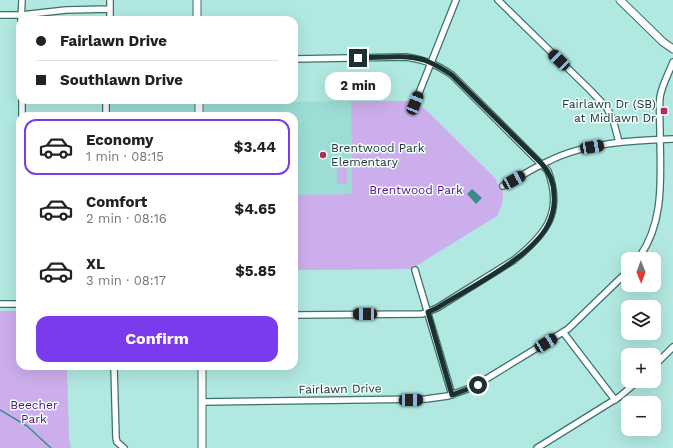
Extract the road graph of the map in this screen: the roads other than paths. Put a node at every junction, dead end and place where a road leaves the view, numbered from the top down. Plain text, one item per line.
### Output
1 (22, 0) edge
2 (110, 0) edge
3 (197, 0) edge
4 (456, 0) edge
5 (498, 0) edge
6 (620, 0) edge
7 (110, 9) junction
8 (0, 15) edge
9 (21, 16) edge
10 (32, 16) edge
11 (110, 16) edge
12 (197, 16) edge
13 (16, 17) edge
14 (673, 49) edge
15 (298, 59) edge
16 (673, 62) edge
17 (431, 63) junction
18 (415, 103) dead end
19 (673, 139) edge
20 (660, 140) junction
21 (619, 142) junction
22 (542, 164) junction
23 (503, 186) dead end
24 (642, 252) edge
25 (415, 270) dead end
26 (621, 279) edge
27 (0, 304) edge
28 (16, 304) edge
29 (428, 312) junction
30 (298, 315) edge
31 (563, 332) junction
32 (673, 347) edge
33 (661, 359) edge
34 (114, 370) edge
35 (202, 370) edge
36 (631, 388) edge
37 (452, 395) junction
38 (615, 400) junction
39 (202, 402) junction
40 (124, 448) edge
41 (202, 448) edge
42 (537, 448) edge

1 - 9 street
2 - 7 street
3 - 12 street
4 - 17 street
5 - 21 street
6 - 14 street
7 - 10 street
7 - 11 street
8 - 13 street
15 - 17 street
16 - 20 street
17 - 18 street
17 - 22 street
19 - 20 street
20 - 21 street
20 - 24 street
21 - 22 street
22 - 23 street
22 - 29 street
25 - 29 street
26 - 31 street, Fairlawn Drive
27 - 28 street
29 - 30 street
29 - 37 street
31 - 37 street, Fairlawn Drive
31 - 38 street
32 - 33 street
34 - 40 street
35 - 39 street
36 - 38 street
37 - 39 street, Fairlawn Drive
38 - 42 street
39 - 41 street

